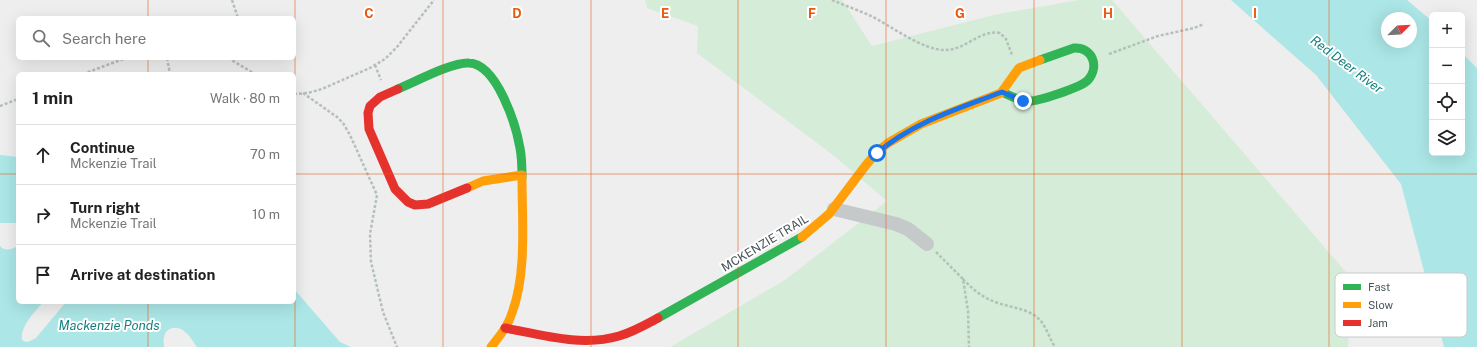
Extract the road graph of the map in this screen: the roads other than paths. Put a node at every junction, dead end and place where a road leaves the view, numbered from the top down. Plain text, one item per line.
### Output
1 (1002, 92) junction
2 (522, 174) junction
3 (834, 210) junction
4 (927, 244) road end
5 (505, 328) junction
6 (491, 347) edge

1 - 1 street
1 - 3 street, MCKENZIE TRAIL
2 - 2 street
2 - 5 street
3 - 4 street
3 - 5 street, MCKENZIE TRAIL
5 - 6 street

